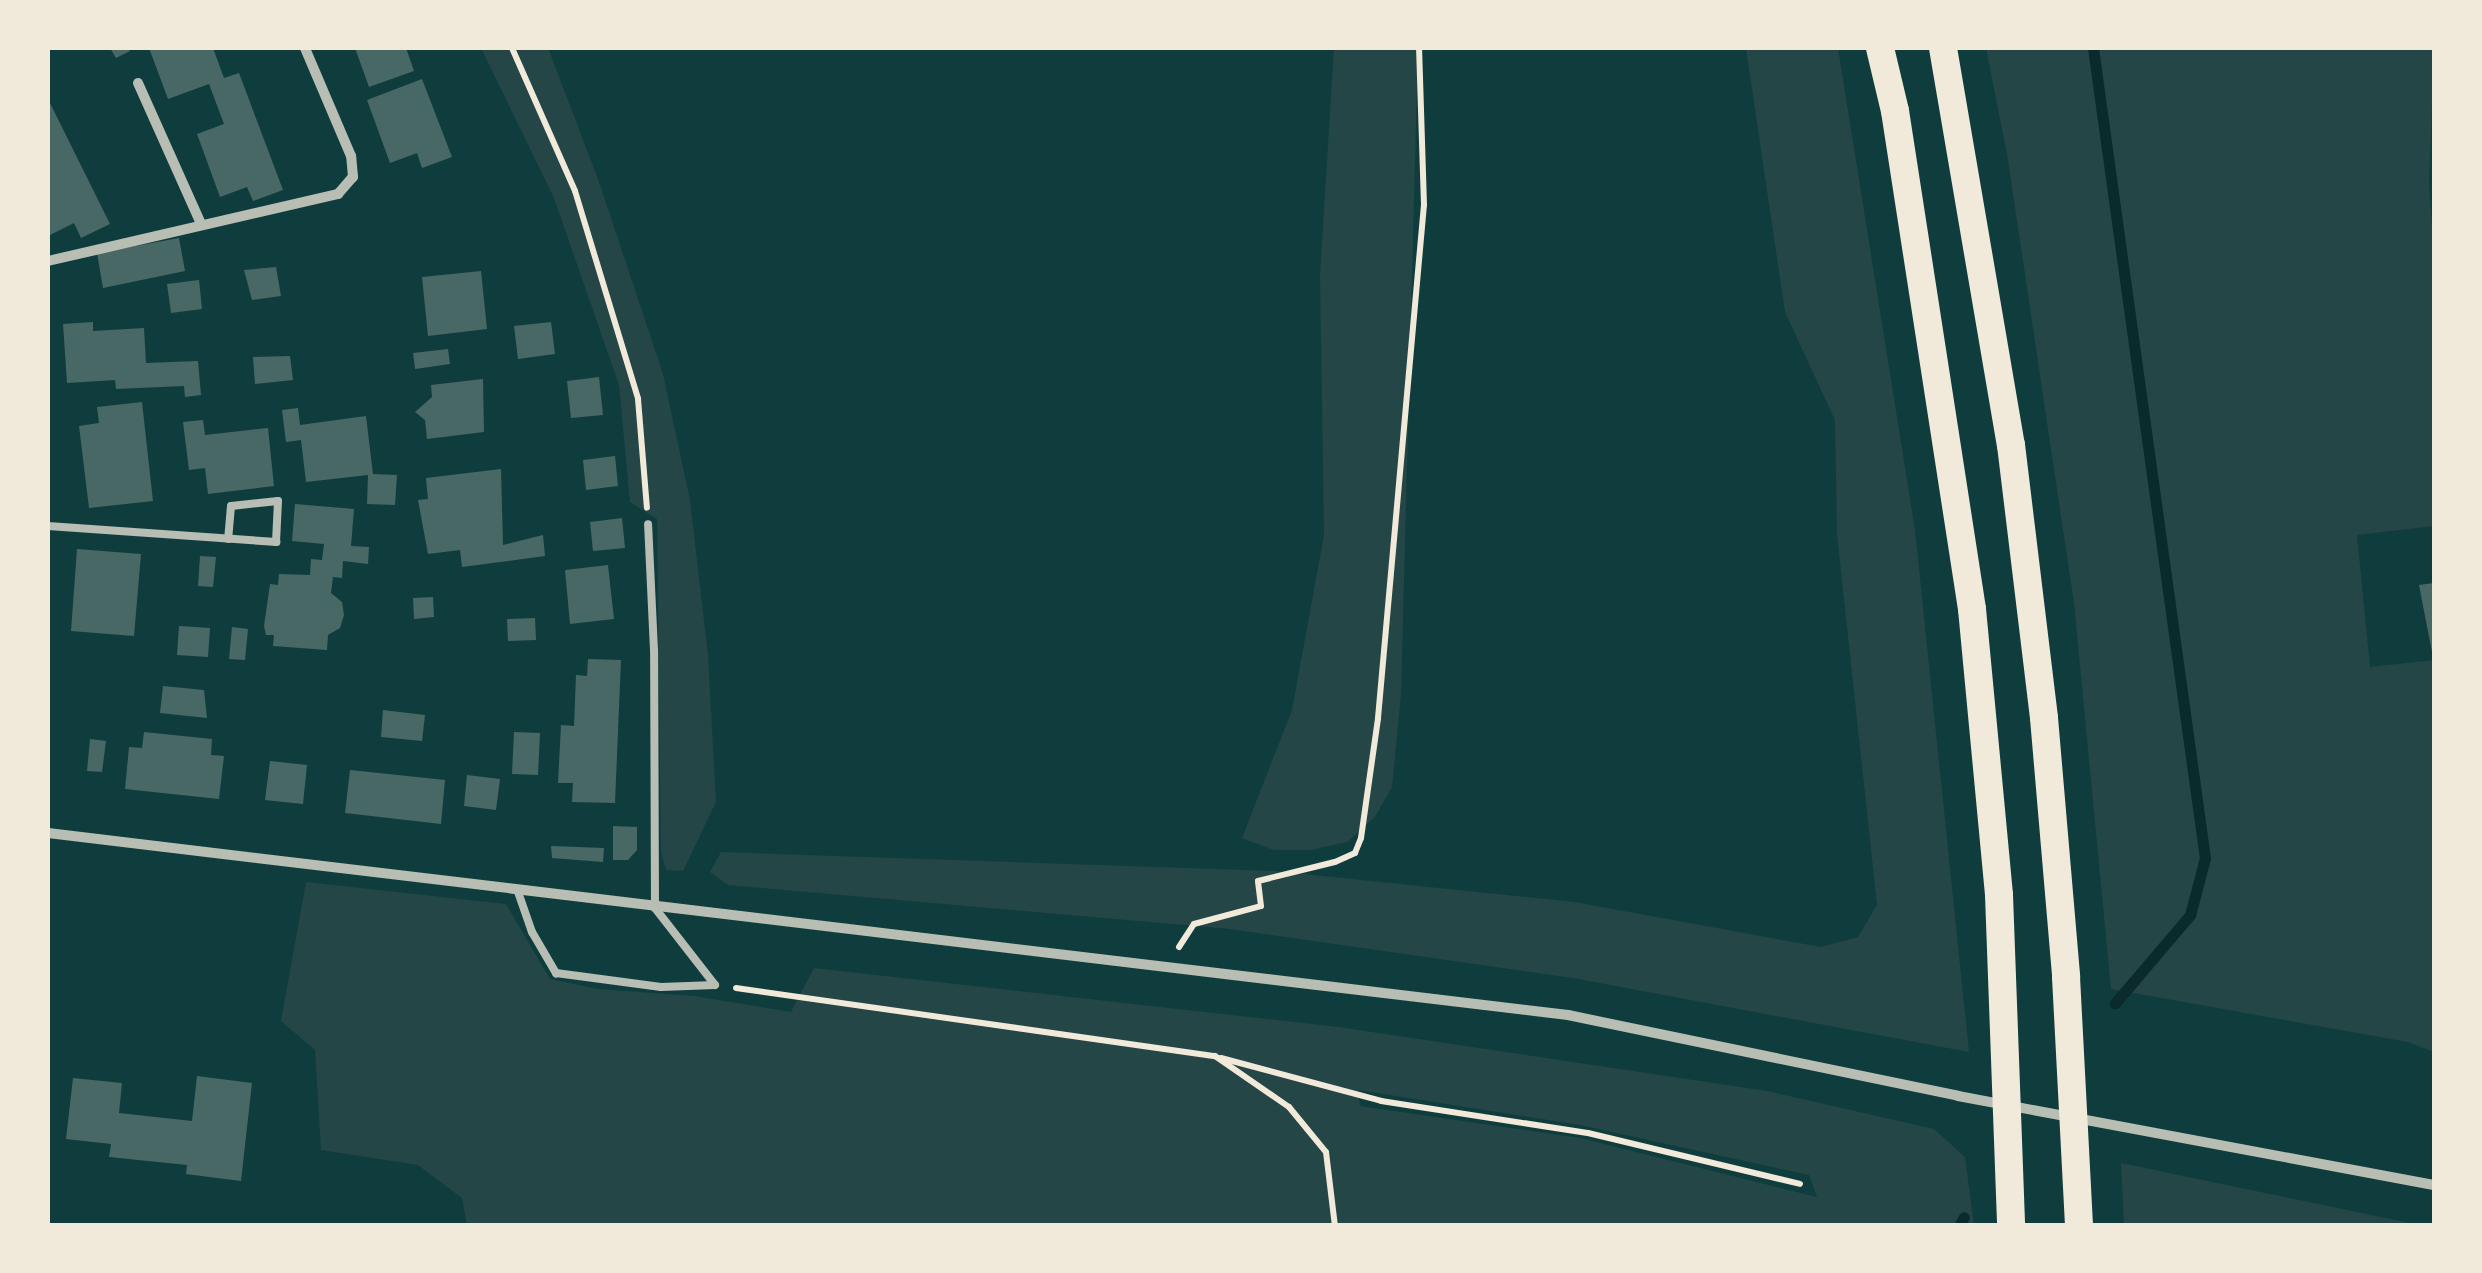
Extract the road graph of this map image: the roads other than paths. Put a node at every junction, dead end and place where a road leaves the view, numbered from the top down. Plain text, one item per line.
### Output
1 (305, 48) edge
2 (1880, 48) edge
3 (1943, 48) edge
4 (138, 83) dead end
5 (201, 224) junction
6 (48, 261) edge
7 (648, 524) road end
8 (48, 526) edge
9 (228, 538) junction
10 (48, 833) edge
11 (518, 888) junction
12 (655, 908) junction
13 (2434, 1184) edge
14 (2011, 1226) edge
15 (2079, 1226) edge

1 - 5 street
2 - 14 highway
3 - 15 highway
4 - 5 street
5 - 6 street
7 - 12 lane
8 - 9 lane
9 - 9 lane
10 - 11 street
11 - 12 street
11 - 12 lane
12 - 13 street

